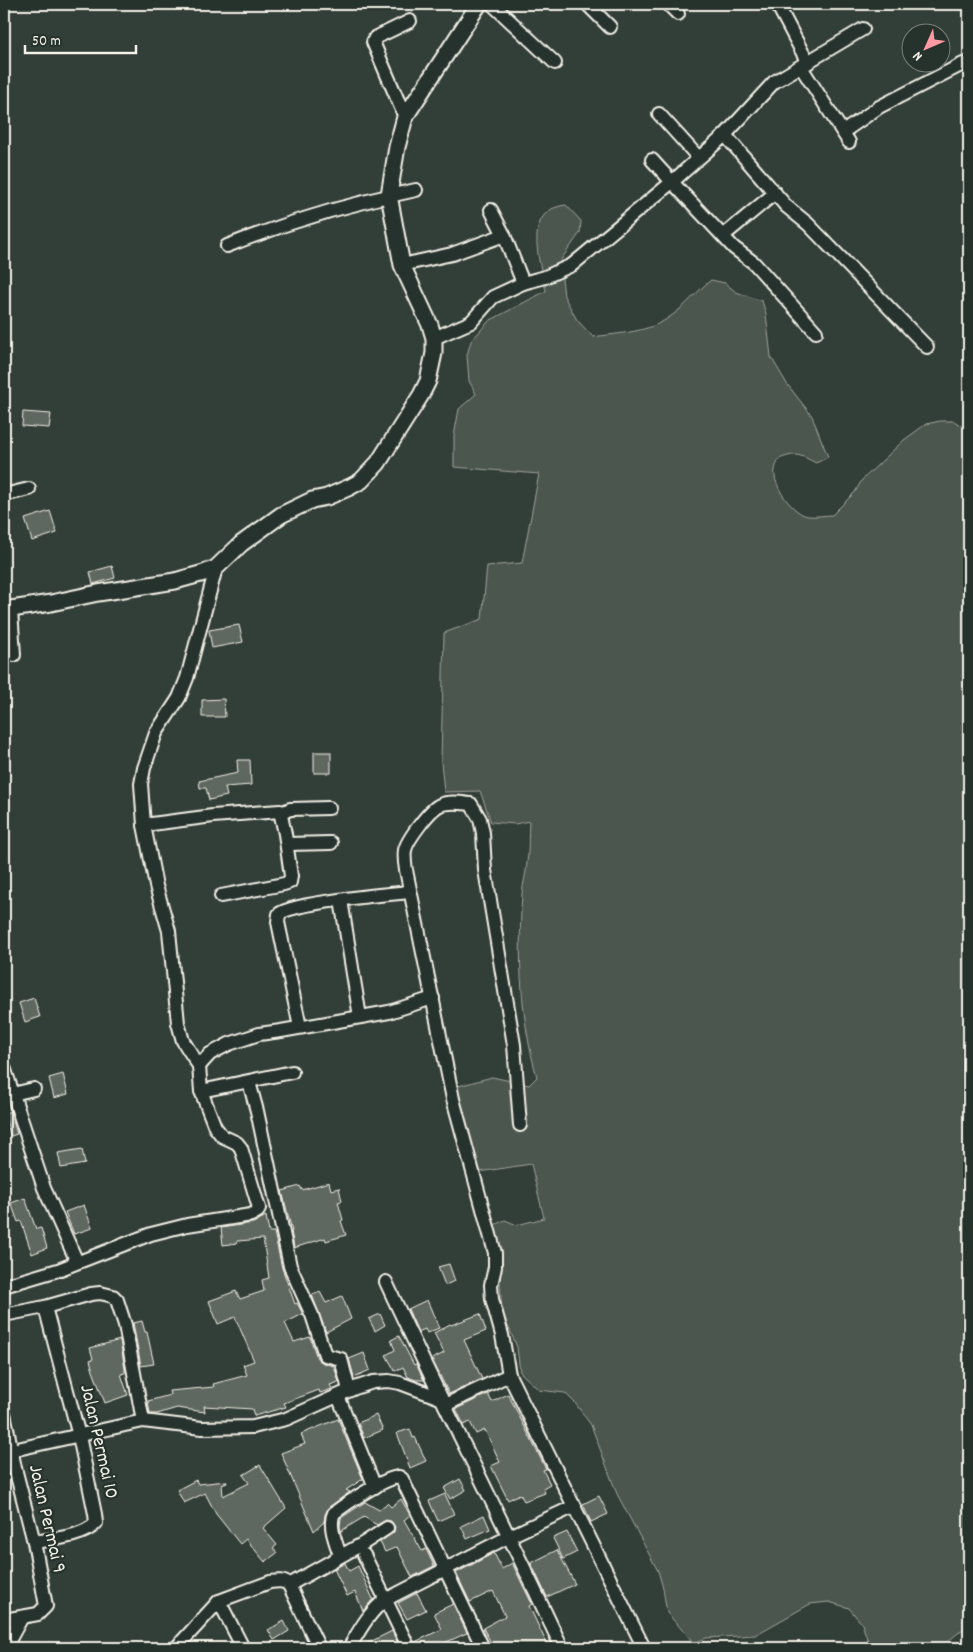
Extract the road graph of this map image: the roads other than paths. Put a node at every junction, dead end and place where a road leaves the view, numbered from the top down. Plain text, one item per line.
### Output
1 (479, 4) edge
2 (492, 4) edge
3 (587, 4) edge
4 (668, 4) edge
5 (777, 4) edge
6 (678, 14) dead end
7 (410, 21) dead end
8 (610, 28) dead end
9 (863, 29) dead end
10 (555, 63) dead end
11 (964, 64) dead end
12 (804, 65) junction
13 (659, 114) dead end
14 (405, 117) junction
15 (725, 136) junction
16 (698, 158) junction
17 (652, 160) dead end
18 (672, 182) junction
19 (416, 190) dead end
20 (775, 193) junction
21 (389, 195) junction
22 (491, 210) dead end
23 (504, 235) junction
24 (723, 236) junction
25 (226, 246) dead end
26 (402, 265) junction
27 (523, 283) junction
28 (816, 332) dead end
29 (434, 338) junction
30 (927, 346) dead end
31 (29, 489) dead end
32 (4, 495) edge
33 (216, 568) junction
34 (7, 610) edge
35 (14, 655) dead end
36 (329, 808) dead end
37 (282, 814) junction
38 (144, 825) junction
39 (331, 843) dead end
40 (287, 844) junction
41 (410, 892) junction
42 (221, 896) dead end
43 (341, 900) junction
44 (433, 998) junction
45 (360, 1018) junction
46 (300, 1027) junction
47 (199, 1066) junction
48 (4, 1067) edge
49 (292, 1072) dead end
50 (250, 1082) junction
51 (34, 1089) dead end
52 (201, 1091) junction
53 (9, 1095) edge
54 (520, 1125) dead end
55 (77, 1262) junction
56 (386, 1282) dead end
57 (4, 1286) edge
58 (45, 1307) junction
59 (4, 1315) edge
60 (510, 1375) junction
61 (344, 1393) junction
62 (442, 1401) junction
63 (4, 1412) edge
64 (143, 1421) junction
65 (79, 1436) junction
66 (8, 1451) edge
67 (374, 1487) junction
68 (575, 1506) junction
69 (387, 1528) dead end
70 (510, 1536) junction
71 (34, 1542) junction
72 (340, 1555) junction
73 (364, 1555) dead end
74 (445, 1569) junction
75 (289, 1585) junction
76 (385, 1600) junction
77 (219, 1601) junction
78 (22, 1617) junction
79 (4, 1620) edge
80 (560, 1647) edge
81 (5, 1648) edge
82 (176, 1648) edge
83 (243, 1648) edge
84 (319, 1648) edge
85 (349, 1648) edge
86 (409, 1648) edge
87 (483, 1648) edge
88 (644, 1648) edge

1 - 14 street
2 - 10 street
3 - 8 street
4 - 6 street
5 - 12 street
7 - 14 street
9 - 12 street
11 - 12 street
12 - 15 street
13 - 16 street
14 - 21 street
15 - 16 street
15 - 20 street
16 - 18 street
17 - 18 street
18 - 24 street
18 - 27 street
19 - 21 street
20 - 24 street
20 - 30 street
21 - 25 street
21 - 26 street
22 - 23 street
23 - 26 street
23 - 27 street
24 - 28 street
26 - 29 street
27 - 29 street
29 - 33 street
31 - 32 street
33 - 34 street
33 - 38 street
34 - 35 street
36 - 37 street
37 - 38 street
37 - 40 street
38 - 47 street
39 - 40 street
40 - 42 street
41 - 43 street
41 - 44 street
41 - 54 street
43 - 45 street
43 - 46 street
44 - 45 street
44 - 60 street
45 - 46 street
46 - 47 street
47 - 52 street
48 - 53 street
49 - 50 street
50 - 52 street
50 - 61 street
51 - 53 street
52 - 55 street
53 - 55 street
55 - 57 street
56 - 62 street
58 - 59 street
58 - 64 street
58 - 65 street, Jalan Permai 10
60 - 62 street
60 - 68 street
61 - 62 street
61 - 64 street
61 - 67 street
62 - 70 street
63 - 66 street, Jalan Permai 9
64 - 65 street
65 - 66 street
65 - 71 street, Jalan Permai 10
66 - 71 street, Jalan Permai 9
67 - 72 street
67 - 74 street
68 - 70 street
68 - 88 street
69 - 72 street
70 - 74 street
70 - 80 street
71 - 78 street, Jalan Permai 9
72 - 75 street
73 - 76 street
74 - 76 street
74 - 87 street
75 - 77 street
75 - 84 street
76 - 85 street
76 - 86 street
77 - 82 street
77 - 83 street
78 - 79 street, Jalan Permai 9
78 - 81 street

